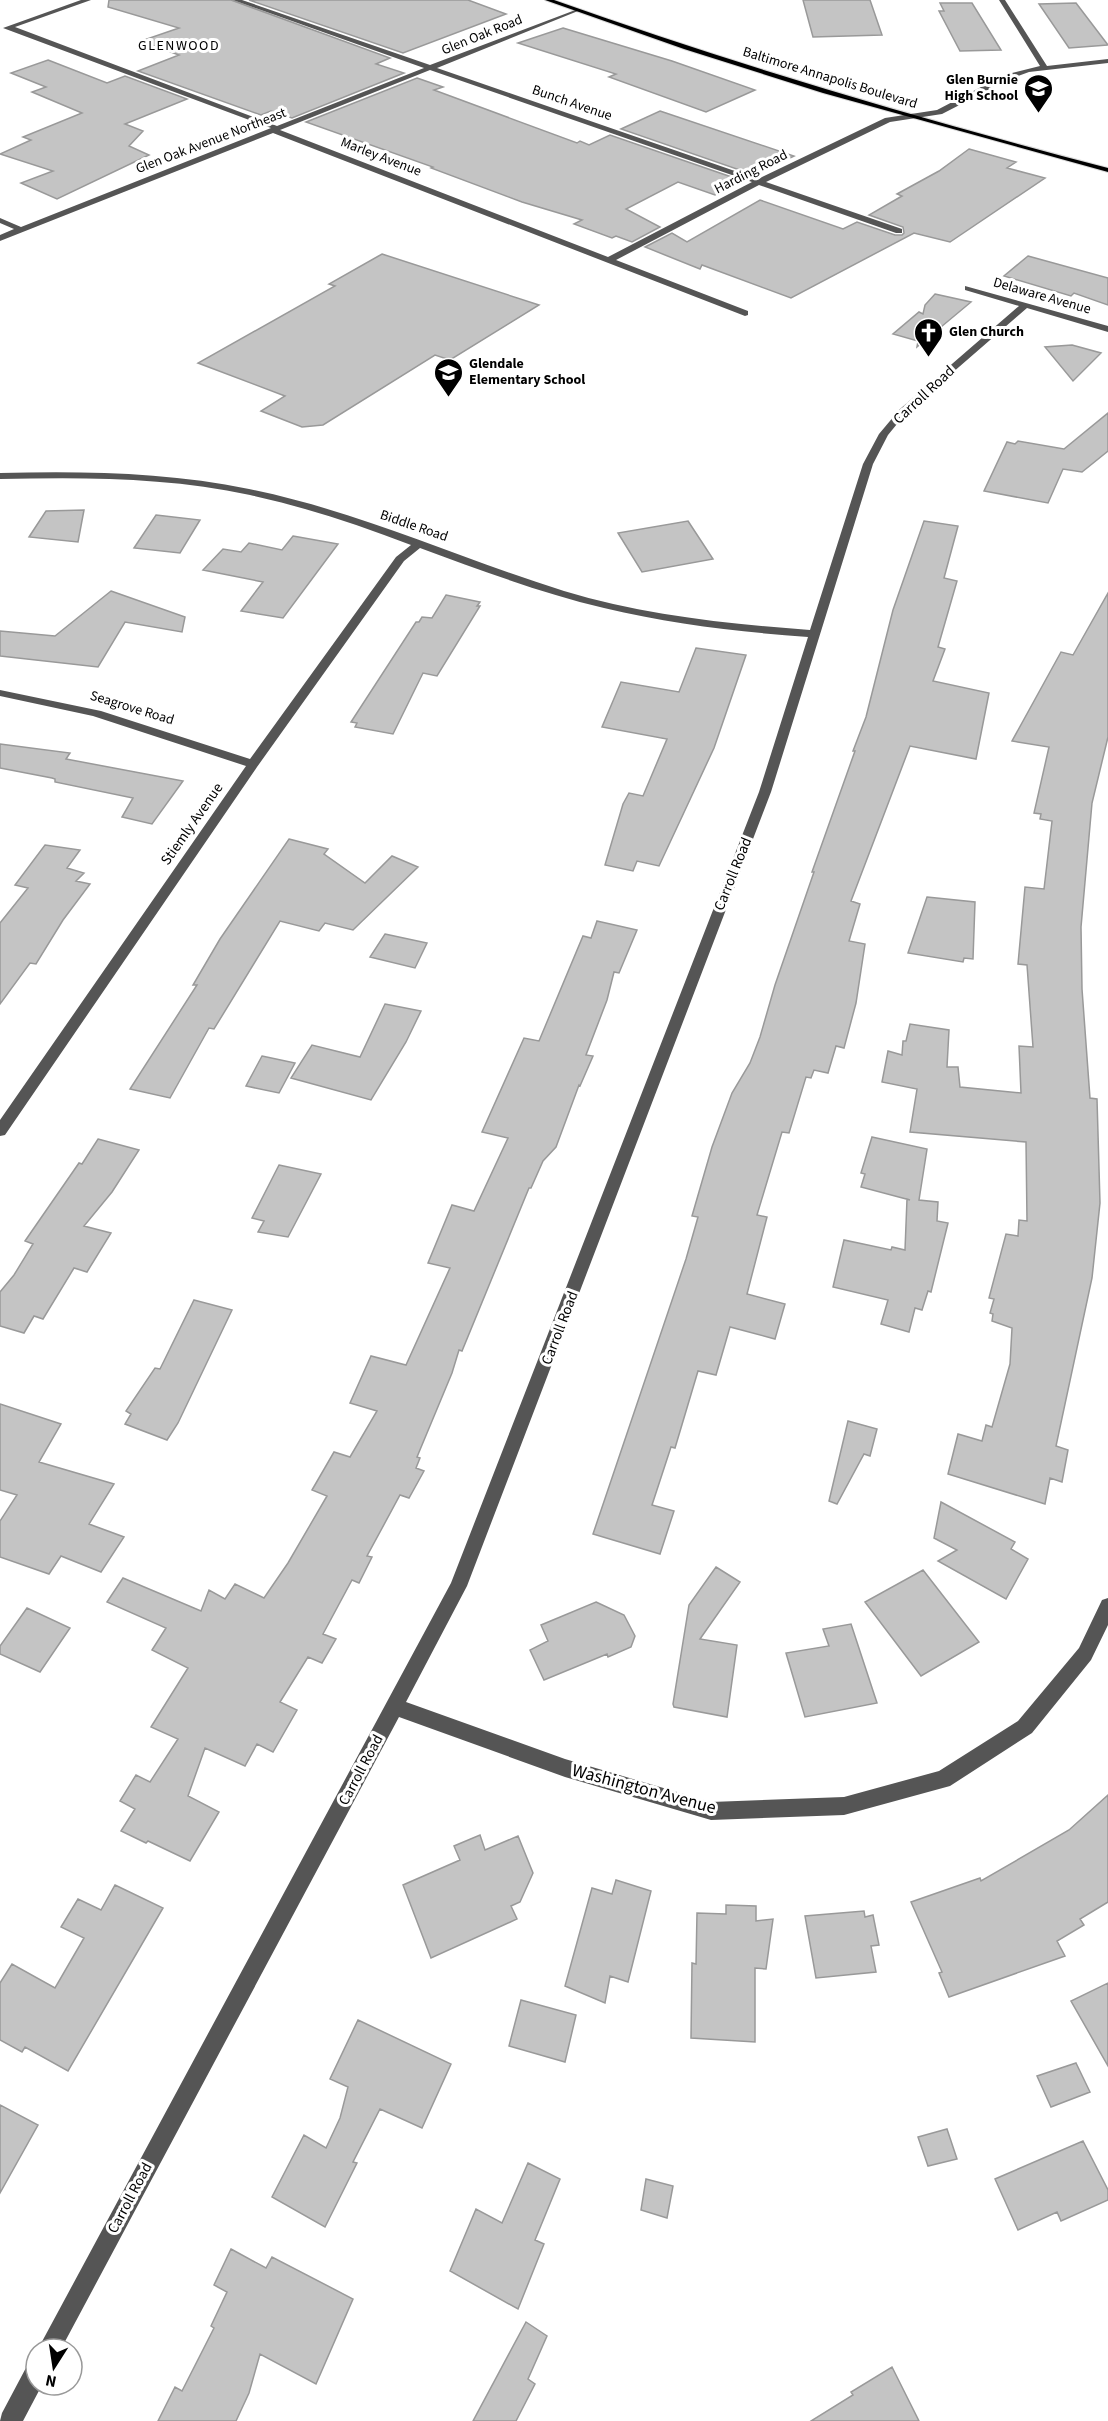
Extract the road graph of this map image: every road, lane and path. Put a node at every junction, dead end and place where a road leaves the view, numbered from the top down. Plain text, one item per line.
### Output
1 (88, 0) edge
2 (236, 0) edge
3 (548, 0) edge
4 (580, 0) edge
5 (1002, 0) edge
6 (564, 6) junction
7 (576, 10) junction
8 (4, 28) edge
9 (1108, 61) edge
10 (1044, 67) junction
11 (431, 68) junction
12 (910, 117) junction
13 (276, 131) junction
14 (1108, 170) edge
15 (759, 182) junction
16 (0, 220) edge
17 (20, 230) junction
18 (899, 231) dead end
19 (0, 238) edge
20 (609, 260) junction
21 (968, 288) dead end
22 (1025, 305) junction
23 (746, 314) dead end
24 (1108, 329) edge
25 (0, 476) edge
26 (420, 543) junction
27 (814, 634) junction
28 (0, 693) edge
29 (253, 764) junction
30 (0, 1131) edge
31 (1108, 1606) edge
32 (395, 1707) junction
33 (55, 2337) edge
34 (24, 2395) edge
35 (10, 2421) edge

1 - 8 street
2 - 11 street, Bunch Avenue
3 - 6 main road, Baltimore Annapolis Boulevard
4 - 6 street
5 - 10 street
6 - 7 main road, Baltimore Annapolis Boulevard
7 - 11 street, Glen Oak Road
7 - 12 main road, Baltimore Annapolis Boulevard
8 - 13 street, Marley Avenue
9 - 10 street, Harding Road
10 - 12 street, Harding Road
11 - 13 street, Glen Oak Avenue Northeast
11 - 15 street, Bunch Avenue
12 - 14 main road, Baltimore Annapolis Boulevard
12 - 15 street, Harding Road
13 - 17 street, Glen Oak Avenue Northeast
13 - 20 street, Marley Avenue
15 - 18 street, Bunch Avenue
15 - 20 street, Harding Road
16 - 17 street
17 - 19 street, Glen Oak Avenue Northeast
20 - 23 street, Marley Avenue
21 - 22 street, Delaware Avenue
22 - 24 street, Delaware Avenue
22 - 27 street, Carroll Road
25 - 26 street, Biddle Road
26 - 27 street, Biddle Road
26 - 29 street, Stiemly Avenue
27 - 32 street, Carroll Road
28 - 29 street, Seagrove Road
29 - 30 street, Stiemly Avenue
31 - 32 street, Washington Avenue
32 - 33 street, Carroll Road
34 - 35 street

